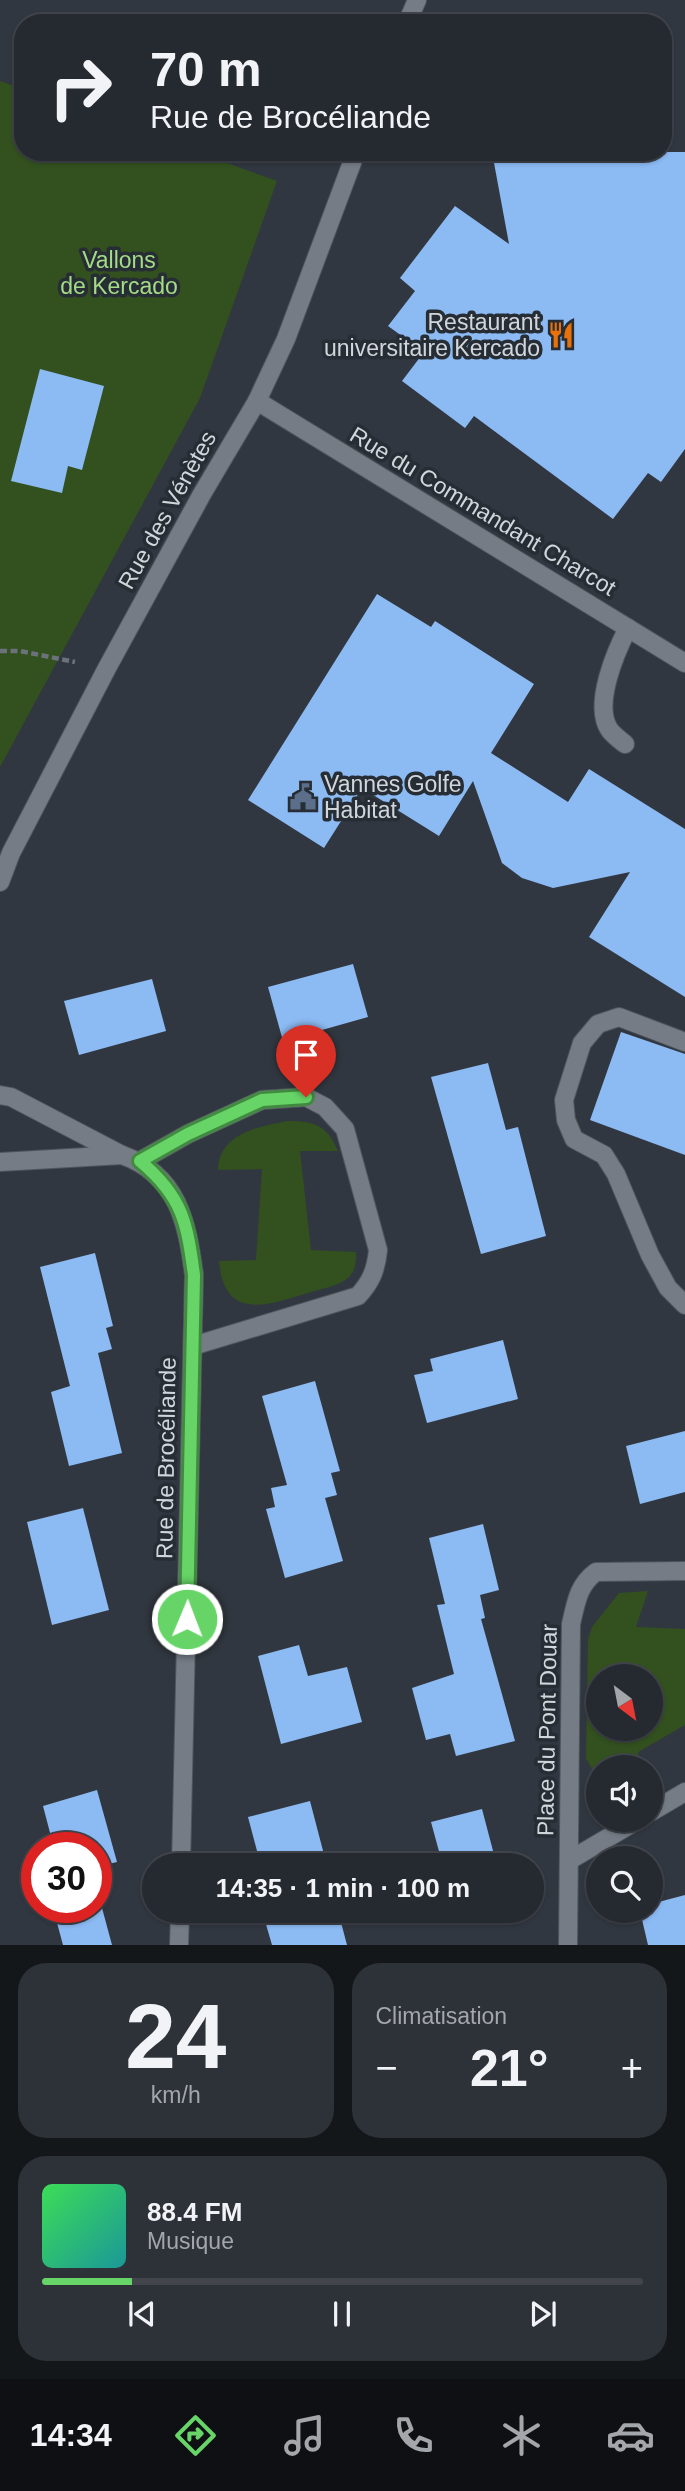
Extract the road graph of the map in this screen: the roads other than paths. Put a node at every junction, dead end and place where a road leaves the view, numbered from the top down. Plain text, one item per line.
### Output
1 (353, 161) edge
2 (257, 401) junction
3 (628, 628) junction
4 (685, 663) edge
5 (625, 744) dead end
6 (0, 883) edge
7 (685, 1042) edge
8 (0, 1094) edge
9 (122, 1155) junction
10 (140, 1161) junction
11 (0, 1162) edge
12 (685, 1304) edge
13 (193, 1346) junction
14 (685, 1571) edge
15 (685, 1792) edge
16 (663, 1805) edge
17 (618, 1832) edge
18 (181, 1853) edge
19 (570, 1860) junction
20 (180, 1923) edge
21 (179, 1945) edge
22 (568, 1945) edge

1 - 2 street, Rue des Vénètes
2 - 3 street, Rue du Commandant Charcot
2 - 6 street, Rue des Vénètes
3 - 4 street, Rue du Commandant Charcot
3 - 5 street
7 - 12 street
8 - 9 street, Rue de Brocéliande
9 - 10 street, Rue de Brocéliande
9 - 11 street, Rue de Brocéliande
10 - 13 street, Rue de Brocéliande
10 - 13 street, Rue de Brocéliande
13 - 18 street, Rue de Brocéliande
14 - 19 street, Place du Pont Douar
15 - 16 street
17 - 19 street, Place du Pont Douar
19 - 22 street, Place du Pont Douar
20 - 21 street

